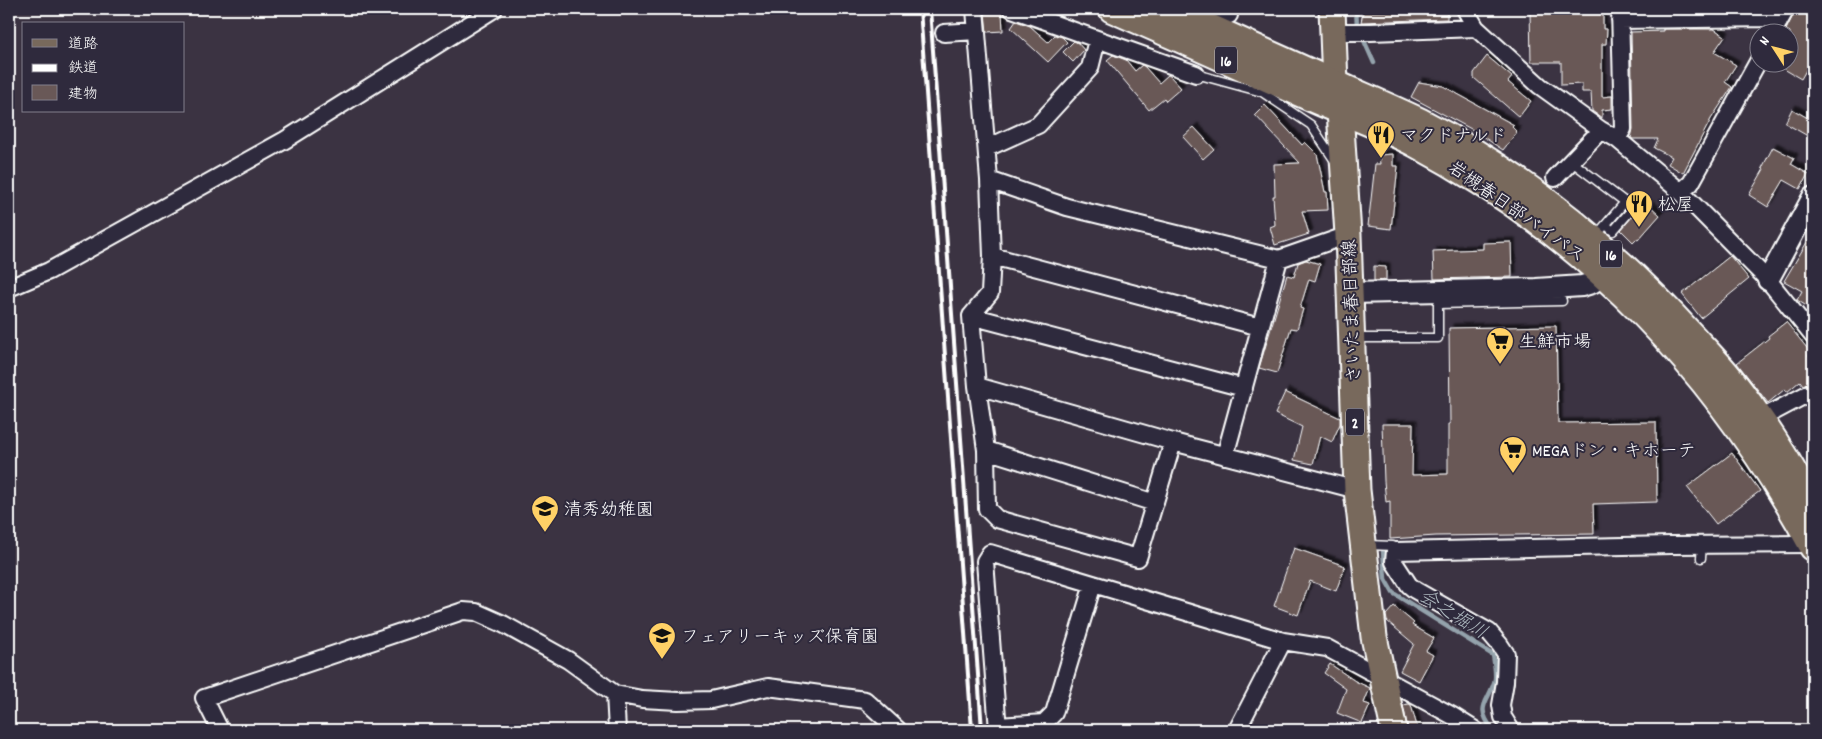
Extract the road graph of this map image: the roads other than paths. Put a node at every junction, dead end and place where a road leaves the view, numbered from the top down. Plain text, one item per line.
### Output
1 (494, 9) edge
2 (975, 9) edge
3 (1012, 9) edge
4 (1112, 9) edge
5 (1169, 9) edge
6 (1465, 9) edge
7 (1620, 14) edge
8 (1780, 21) edge
9 (1338, 24) edge
10 (1476, 28) junction
11 (977, 30) junction
12 (944, 33) dead end
13 (1097, 40) junction
14 (1752, 72) edge
15 (1196, 74) joint
16 (1335, 83) junction
17 (1340, 111) junction
18 (1601, 130) junction
19 (1617, 139) junction
20 (987, 148) junction
21 (1571, 161) junction
22 (1344, 174) junction
23 (1555, 178) dead end
24 (989, 180) junction
25 (1681, 192) junction
26 (1813, 197) edge
27 (1600, 232) junction
28 (1348, 234) junction
29 (992, 256) junction
30 (1279, 259) junction
31 (1604, 275) junction
32 (1768, 280) junction
33 (9, 288) edge
34 (1350, 293) junction
35 (1537, 296) junction
36 (1562, 301) dead end
37 (971, 316) junction
38 (1260, 327) junction
39 (1813, 336) edge
40 (1362, 338) junction
41 (977, 386) junction
42 (1244, 388) junction
43 (1813, 391) edge
44 (1760, 419) junction
45 (1173, 442) junction
46 (986, 450) junction
47 (1225, 456) junction
48 (1357, 490) junction
49 (1155, 503) junction
50 (1813, 507) edge
51 (1363, 545) junction
52 (1812, 546) edge
53 (1395, 551) junction
54 (1094, 584) junction
55 (1283, 641) junction
56 (1384, 680) junction
57 (616, 694) junction
58 (998, 728) edge
59 (220, 730) edge
60 (617, 730) edge
61 (898, 730) edge
62 (1237, 730) edge
63 (1394, 730) edge
64 (1475, 730) edge
65 (1510, 730) edge

1 - 33 street
2 - 11 street
3 - 13 street
4 - 17 highway, 岩槻春日部バイパス / 16
5 - 16 highway, 岩槻春日部バイパス / 16
6 - 10 street
7 - 8 street
7 - 19 street
9 - 10 street
9 - 16 main road, さいたま春日部線 / 2
10 - 18 street
11 - 12 street
11 - 20 street
13 - 15 street
13 - 20 street
14 - 25 street
15 - 22 lane
16 - 17 main road, さいたま春日部線 / 2
16 - 27 highway, 岩槻春日部バイパス / 16
17 - 22 main road, さいたま春日部線 / 2
17 - 31 highway, 岩槻春日部バイパス / 16
18 - 19 street
18 - 21 street
19 - 25 street
20 - 24 street
21 - 23 street
21 - 27 lane
22 - 28 main road, さいたま春日部線 / 2
24 - 29 street
24 - 30 street
25 - 32 street
26 - 32 street
27 - 44 highway, 岩槻春日部バイパス / 16
28 - 30 street
28 - 34 main road, さいたま春日部線 / 2
29 - 37 street
29 - 38 street
30 - 38 street
31 - 35 street
31 - 52 highway, 岩槻春日部バイパス / 16
32 - 39 street
34 - 35 street
34 - 40 main road, さいたま春日部線 / 2
35 - 36 lane
35 - 40 lane
37 - 41 street
37 - 42 street
38 - 42 street
40 - 48 main road, さいたま春日部線 / 2
41 - 45 street
41 - 46 street
42 - 47 street
43 - 44 street
44 - 50 highway, 岩槻春日部バイパス / 16
45 - 47 street
45 - 49 street
46 - 49 street
46 - 49 street
47 - 48 street
48 - 51 main road, さいたま春日部線 / 2
51 - 53 lane
51 - 56 main road, さいたま春日部線 / 2
52 - 53 street
53 - 65 street
54 - 55 street
54 - 58 street
54 - 58 street
55 - 56 street
55 - 62 street
56 - 63 main road, さいたま春日部線 / 2
56 - 64 street
57 - 59 street
57 - 60 street
57 - 61 street

